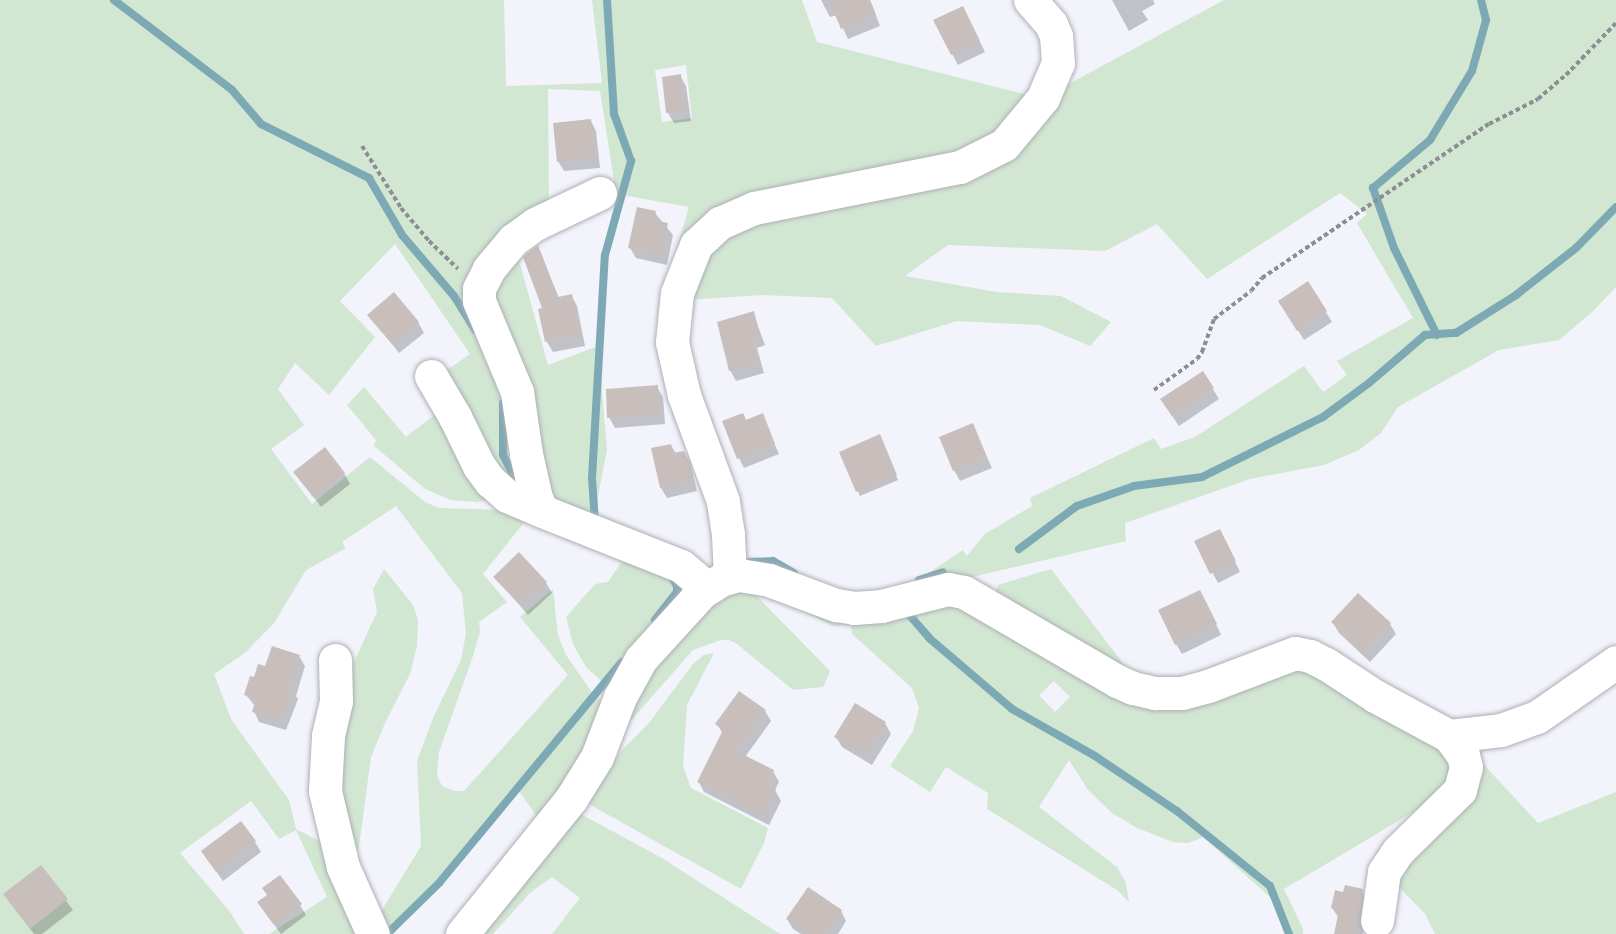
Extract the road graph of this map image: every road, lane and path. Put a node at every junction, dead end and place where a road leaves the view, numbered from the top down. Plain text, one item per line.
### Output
1 (1030, 0) edge
2 (1616, 23) edge
3 (362, 146) dead end
4 (600, 193) dead end
5 (481, 285) junction
6 (430, 376) dead end
7 (1154, 390) dead end
8 (542, 511) junction
9 (727, 580) junction
10 (335, 660) dead end
11 (1616, 662) edge
12 (1449, 736) junction
13 (1377, 921) dead end
14 (371, 932) edge
15 (462, 934) edge

1 - 9 street
2 - 7 path
3 - 5 path
4 - 5 street
5 - 8 street
6 - 8 street
8 - 9 street
9 - 12 street
9 - 15 street
10 - 14 street
11 - 12 street
12 - 13 street

